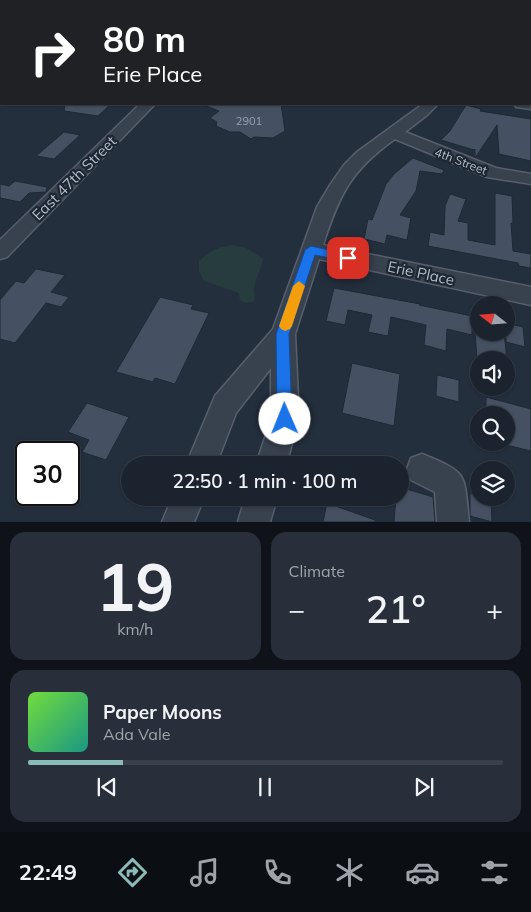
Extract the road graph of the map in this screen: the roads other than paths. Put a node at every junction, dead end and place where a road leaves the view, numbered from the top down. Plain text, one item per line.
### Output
1 (147, 105) edge
2 (431, 105) edge
3 (394, 133) junction
4 (531, 179) edge
5 (3, 246) edge
6 (311, 250) junction
7 (531, 296) edge
8 (283, 334) junction
9 (205, 456) edge
10 (274, 456) edge
11 (422, 469) dead end
12 (185, 506) edge
13 (259, 506) edge
14 (178, 522) edge
15 (254, 522) edge
16 (453, 522) edge

1 - 5 street, East 47th Street
2 - 3 street
3 - 4 street, 4th Street
3 - 6 street
6 - 7 street, Erie Place
6 - 8 street
8 - 9 street
8 - 10 street
11 - 16 street
12 - 14 street
13 - 15 street

